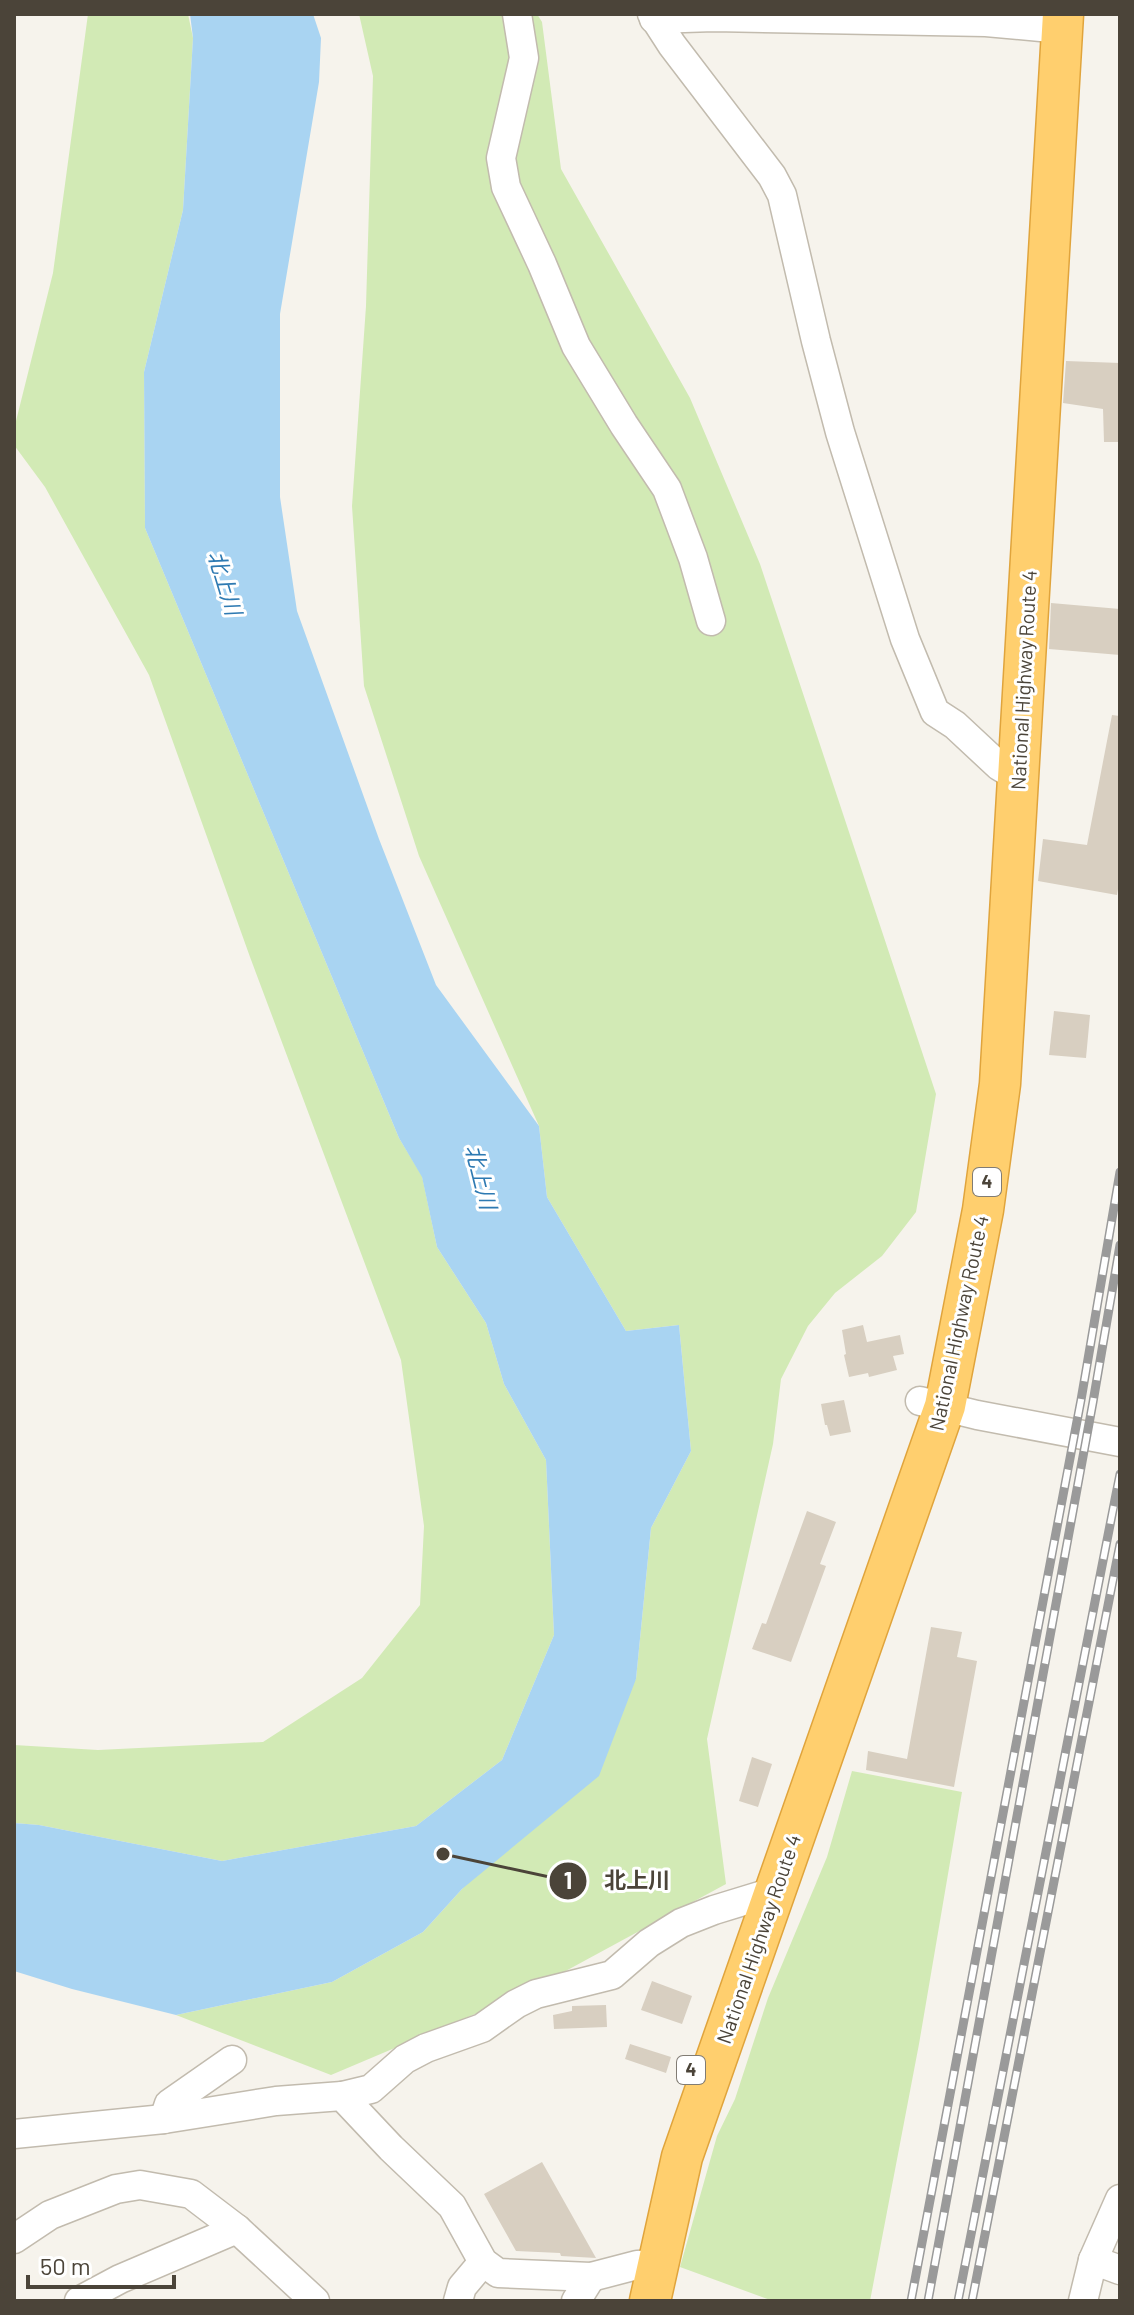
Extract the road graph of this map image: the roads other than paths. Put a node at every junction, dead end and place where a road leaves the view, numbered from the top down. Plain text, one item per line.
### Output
1 (517, 14) edge
2 (653, 16) edge
3 (1049, 21) edge
4 (711, 621) dead end
5 (1009, 772) junction
6 (933, 1404) junction
7 (1120, 1442) edge
8 (763, 1895) junction
9 (232, 2060) dead end
10 (342, 2096) junction
11 (164, 2119) junction
12 (14, 2134) edge
13 (1120, 2199) edge
14 (237, 2229) junction
15 (14, 2239) edge
16 (1093, 2260) junction
17 (483, 2262) junction
18 (1120, 2270) edge
19 (591, 2277) junction
20 (644, 2283) edge
21 (79, 2301) edge
22 (315, 2301) edge
23 (458, 2301) edge
24 (576, 2301) edge
25 (1083, 2301) edge

1 - 4 street
2 - 3 street
2 - 5 street
3 - 5 highway, National Highway Route 4 / 4
5 - 6 highway, National Highway Route 4 / 4
6 - 7 street
6 - 8 highway, National Highway Route 4 / 4
8 - 10 street
8 - 20 highway, National Highway Route 4 / 4
9 - 11 street
10 - 11 street
10 - 17 street
11 - 12 street
13 - 16 street
14 - 15 street
14 - 21 street
14 - 22 street
16 - 18 street
16 - 25 street
17 - 19 street
17 - 23 street
19 - 20 street
19 - 24 street

